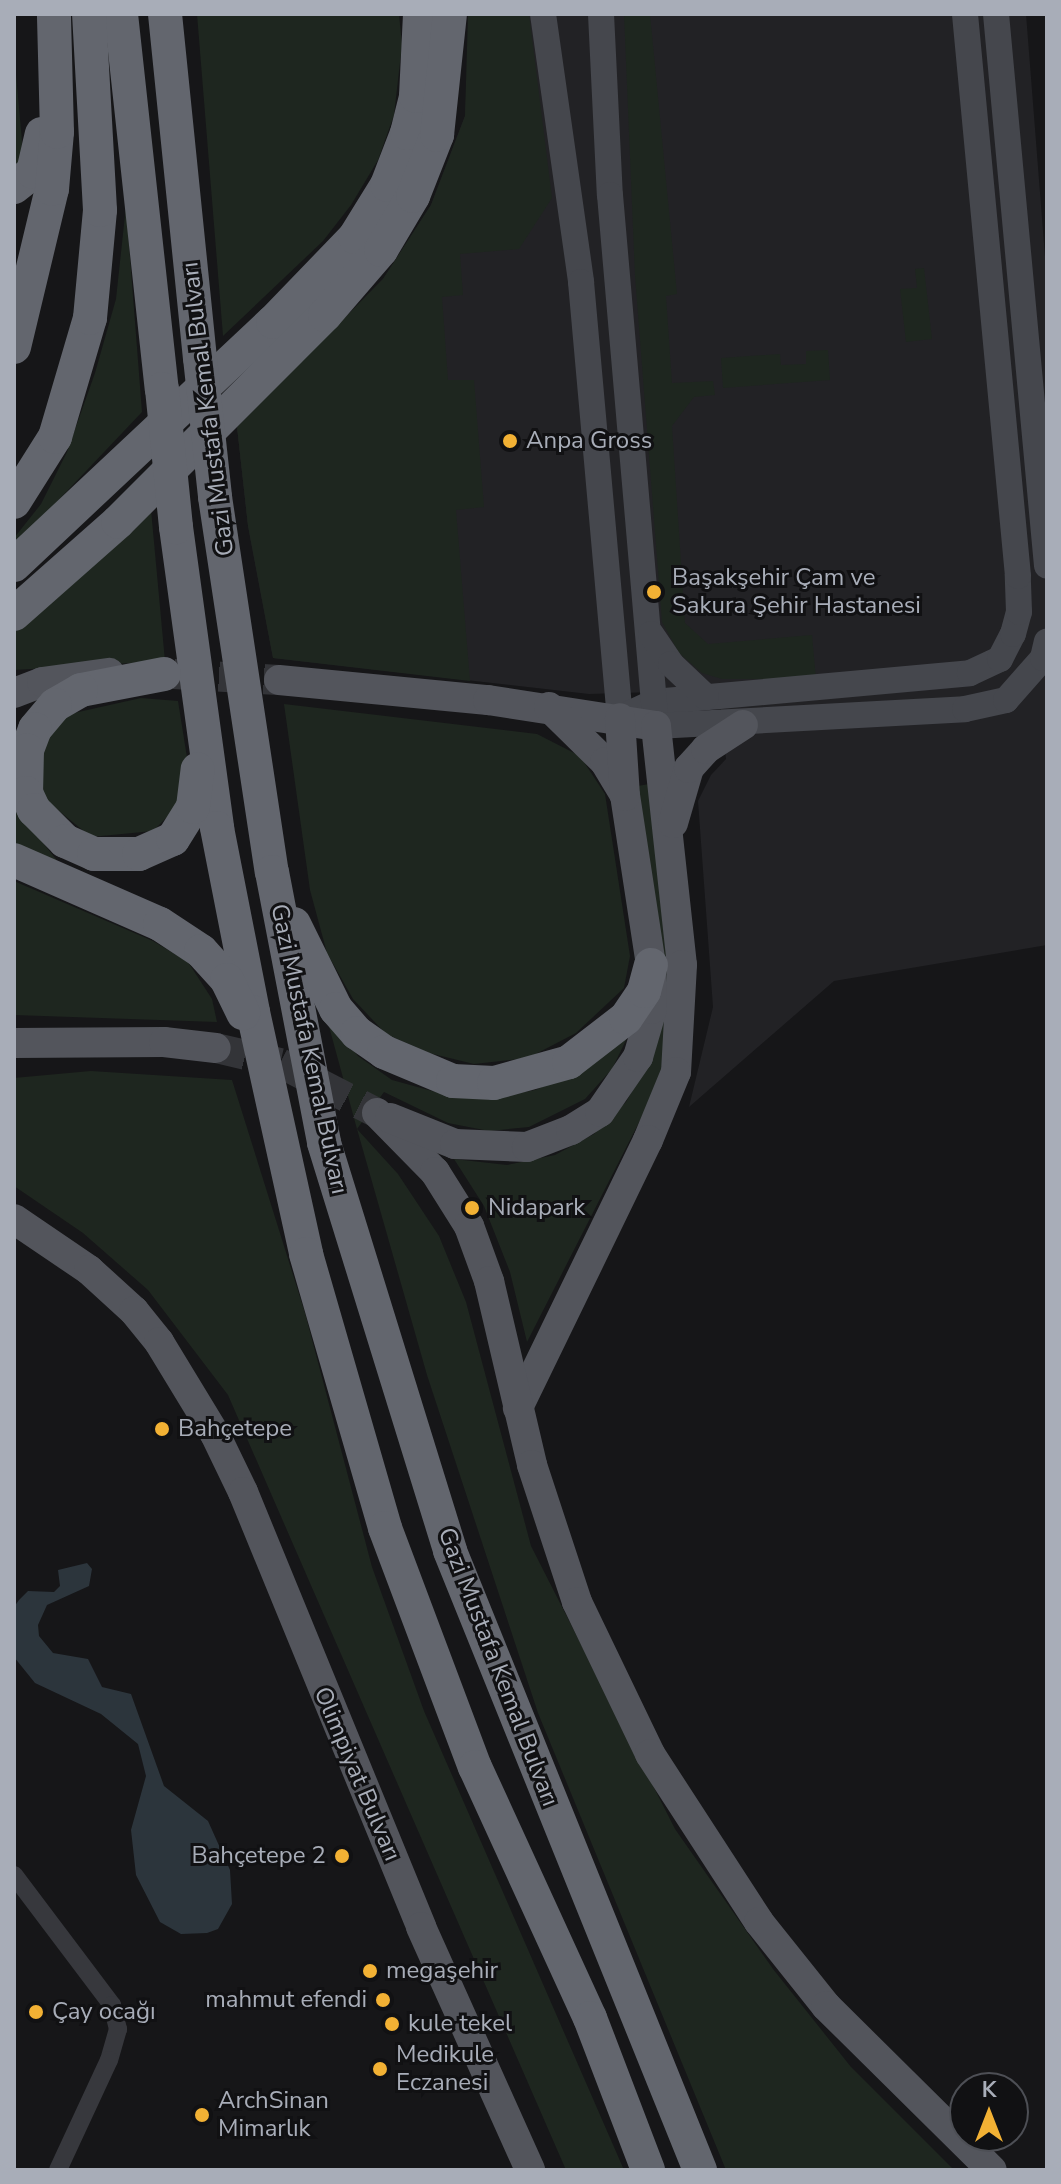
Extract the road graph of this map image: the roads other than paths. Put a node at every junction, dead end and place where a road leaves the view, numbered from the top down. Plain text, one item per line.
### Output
1 (45, 14) edge
2 (54, 14) edge
3 (89, 14) edge
4 (121, 14) edge
5 (165, 14) edge
6 (420, 14) edge
7 (450, 14) edge
8 (543, 14) edge
9 (601, 14) edge
10 (965, 14) edge
11 (996, 14) edge
12 (14, 187) edge
13 (14, 197) edge
14 (43, 239) junction
15 (14, 347) edge
16 (1040, 497) junction
17 (14, 502) edge
18 (1011, 503) junction
19 (14, 565) edge
20 (1047, 566) edge
21 (14, 614) edge
22 (650, 632) junction
23 (1047, 641) edge
24 (178, 667) junction
25 (279, 680) tunnel mouth
26 (14, 693) edge
27 (706, 697) junction
28 (549, 707) junction
29 (655, 714) junction
30 (620, 718) junction
31 (743, 725) junction
32 (625, 796) junction
33 (669, 840) junction
34 (14, 860) edge
35 (272, 872) junction
36 (651, 965) junction
37 (14, 1032) edge
38 (76, 1042) junction
39 (14, 1043) edge
40 (216, 1048) tunnel mouth
41 (262, 1054) junction
42 (14, 1056) edge
43 (17, 1219) edge
44 (518, 1408) junction
45 (14, 1875) edge
46 (58, 2170) edge
47 (530, 2170) edge
48 (648, 2170) edge
49 (700, 2170) edge
50 (992, 2170) edge

1 - 12 highway
2 - 14 highway
3 - 17 highway
4 - 24 highway, Gazi Mustafa Kemal Bulvarı, bridge
5 - 35 highway, Gazi Mustafa Kemal Bulvarı, bridge
6 - 19 highway
7 - 21 highway
8 - 30 street
9 - 22 street
10 - 18 street
11 - 16 street
13 - 14 highway
14 - 15 highway
16 - 18 street
16 - 20 street
18 - 27 street
22 - 27 street
22 - 29 street
23 - 31 street
24 - 24 highway
24 - 26 main road
24 - 41 highway, Gazi Mustafa Kemal Bulvarı
25 - 28 main road
27 - 29 street
28 - 30 main road
28 - 32 main road
29 - 30 main road
29 - 31 street
29 - 33 main road
30 - 32 main road
31 - 33 main road
32 - 36 main road
33 - 44 main road
34 - 41 highway
35 - 36 highway
35 - 49 highway, Gazi Mustafa Kemal Bulvarı
36 - 44 main road
37 - 38 main road
38 - 39 main road
38 - 40 main road
38 - 42 main road
41 - 48 highway, Gazi Mustafa Kemal Bulvarı
43 - 47 main road, Olimpiyat Bulvarı
44 - 50 main road
45 - 46 street

